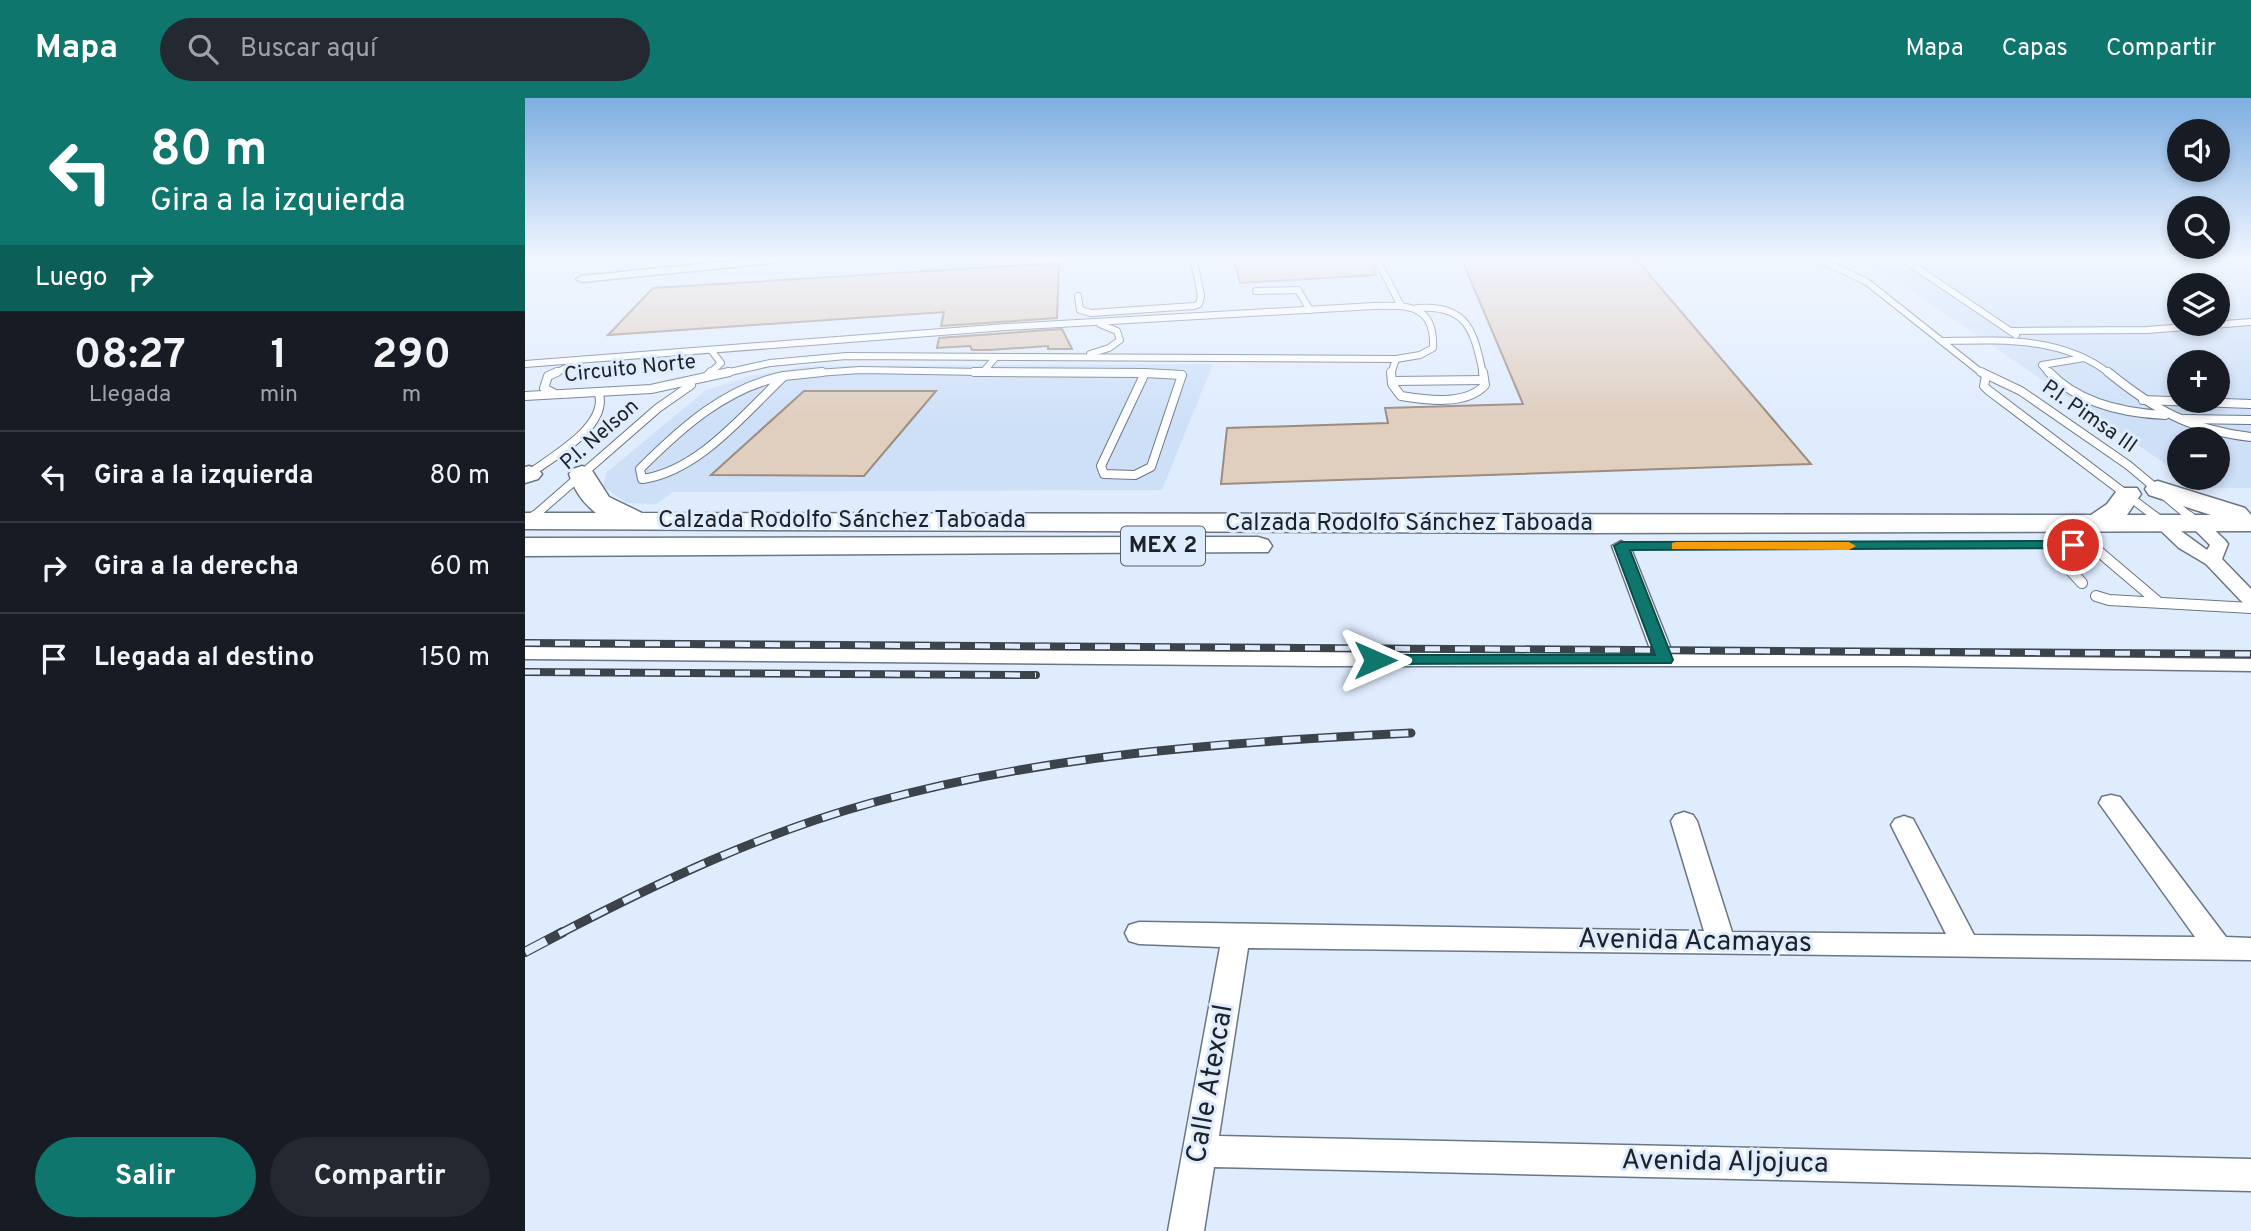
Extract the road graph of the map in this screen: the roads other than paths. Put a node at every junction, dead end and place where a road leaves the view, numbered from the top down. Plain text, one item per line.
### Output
1 (1257, 313) edge
2 (1425, 313) edge
3 (1455, 313) edge
4 (1906, 313) edge
5 (1984, 313) edge
6 (1090, 322) junction
7 (2251, 322) edge
8 (2011, 331) junction
9 (865, 338) junction
10 (1942, 341) junction
11 (2026, 341) junction
12 (711, 350) junction
13 (846, 356) junction
14 (995, 358) junction
15 (1074, 358) junction
16 (2087, 358) junction
17 (591, 359) junction
18 (1396, 359) junction
19 (525, 364) edge
20 (982, 372) junction
21 (1145, 372) junction
22 (784, 376) junction
23 (1986, 376) junction
24 (1484, 380) junction
25 (698, 381) junction
26 (1393, 381) junction
27 (599, 394) junction
28 (558, 395) junction
29 (525, 396) edge
30 (2143, 400) junction
31 (2251, 404) edge
32 (2172, 417) junction
33 (2251, 420) edge
34 (2251, 437) edge
35 (582, 474) junction
36 (526, 475) edge
37 (2158, 489) junction
38 (2128, 494) junction
39 (2251, 517) edge
40 (644, 520) junction
41 (2163, 523) junction
42 (2251, 523) edge
43 (526, 528) edge
44 (2093, 534) junction
45 (2191, 534) junction
46 (2047, 545) junction
47 (2251, 545) edge
48 (1621, 546) junction
49 (2216, 552) junction
50 (2082, 583) dead end
51 (2096, 596) dead end
52 (2250, 600) edge
53 (2157, 601) junction
54 (525, 653) edge
55 (1665, 660) junction
56 (2251, 665) edge
57 (2111, 803) dead end
58 (1684, 821) dead end
59 (1904, 825) dead end
60 (1139, 933) dead end
61 (1236, 937) junction
62 (1721, 943) junction
63 (1966, 946) junction
64 (2220, 949) junction
65 (2251, 949) edge
66 (1198, 1151) junction
67 (2251, 1175) edge
68 (1187, 1231) edge

1 - 6 lane, Circuito Norte
2 - 18 lane, Circuito Norte
3 - 24 lane
4 - 10 lane, P.I. Pimsa III
5 - 8 lane
6 - 9 lane, Circuito Norte
6 - 15 lane, Circuito Norte
7 - 8 lane
8 - 11 lane
9 - 12 lane, Circuito Norte
9 - 13 lane
10 - 11 lane
10 - 23 lane, P.I. Pimsa III
11 - 16 lane
12 - 17 lane, Circuito Norte
12 - 25 lane, P.I. Nelson
13 - 14 lane, Circuito Norte
13 - 25 lane, Circuito Norte
14 - 15 lane, Circuito Norte
14 - 20 lane
15 - 18 lane, Circuito Norte
16 - 30 lane
16 - 32 lane
17 - 19 lane, Circuito Norte
17 - 28 lane
18 - 26 lane
20 - 21 lane
20 - 22 lane
21 - 21 lane
22 - 22 lane
23 - 37 lane, P.I. Pimsa III
23 - 38 lane, P.I. Pimsa III
24 - 26 lane
24 - 26 lane
25 - 27 lane, Circuito Norte
25 - 35 lane, P.I. Nelson
27 - 28 lane, Circuito Norte
27 - 36 lane, P.I. Nelson
28 - 29 lane, Circuito Norte
30 - 31 lane
30 - 32 lane
32 - 33 lane
32 - 34 lane
35 - 40 main road
35 - 43 lane, P.I. Nelson
37 - 39 main road
37 - 45 lane, P.I. Pimsa III
38 - 41 lane, P.I. Pimsa III
38 - 44 main road
40 - 43 main road, Calzada Rodolfo Sánchez Taboada / MEX 2
40 - 44 main road, Calzada Rodolfo Sánchez Taboada / MEX 2
41 - 44 main road, Calzada Rodolfo Sánchez Taboada / MEX 2
41 - 45 main road, Calzada Rodolfo Sánchez Taboada / MEX 2
42 - 45 main road, Calzada Rodolfo Sánchez Taboada / MEX 2
43 - 48 main road, Calzada Rodolfo Sánchez Taboada / MEX 2
44 - 45 main road, Calzada Rodolfo Sánchez Taboada / MEX 2
44 - 46 main road, Calzada Rodolfo Sánchez Taboada / MEX 2
44 - 53 lane
45 - 49 main road, Calzada Rodolfo Sánchez Taboada / MEX 2
46 - 48 main road, Calzada Rodolfo Sánchez Taboada / MEX 2
46 - 50 lane
47 - 49 main road, Calzada Rodolfo Sánchez Taboada / MEX 2
48 - 55 street
49 - 52 street
51 - 53 lane
52 - 53 lane
54 - 55 street
55 - 56 street
57 - 64 street
58 - 62 street
59 - 63 street
60 - 61 street, Avenida Acamayas
61 - 62 street, Avenida Acamayas
61 - 66 street, Calle Atexcal
62 - 63 street, Avenida Acamayas
63 - 64 street, Avenida Acamayas
64 - 65 street, Avenida Acamayas
66 - 67 street, Avenida Aljojuca
66 - 68 street, Calle Atexcal

